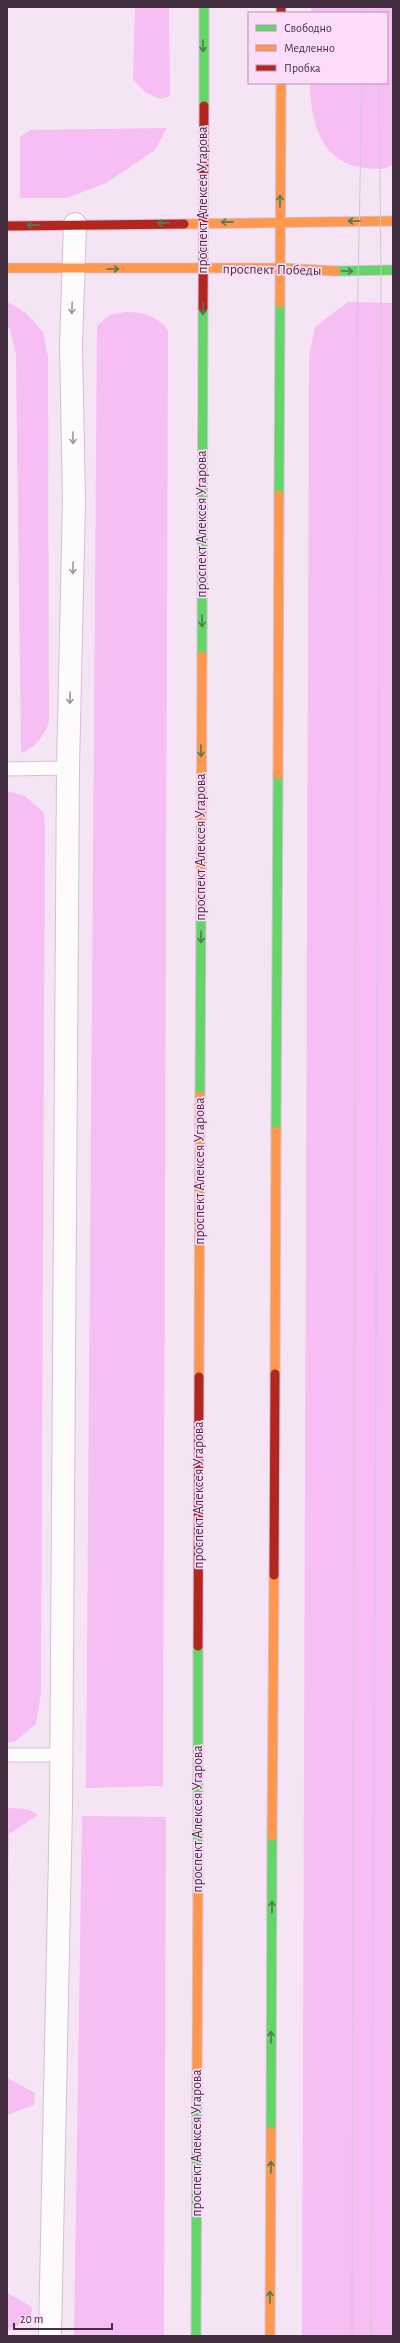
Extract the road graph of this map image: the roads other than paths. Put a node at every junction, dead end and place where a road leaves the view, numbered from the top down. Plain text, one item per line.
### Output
1 (204, 7) edge
2 (281, 84) edge
3 (280, 221) junction
4 (393, 221) edge
5 (202, 222) junction
6 (75, 224) junction
7 (7, 226) edge
8 (7, 268) edge
9 (280, 268) junction
10 (74, 269) junction
11 (202, 270) junction
12 (393, 270) edge
13 (68, 768) junction
14 (7, 769) edge
15 (7, 1755) edge
16 (61, 1755) junction
17 (50, 2336) edge
18 (196, 2336) edge
19 (270, 2336) edge

1 -> 5 main road, проспект Алексея Угарова
3 -> 2 main road
4 -> 3 main road
3 -> 5 main road
3 - 9 main road
5 -> 6 main road
5 - 11 main road, проспект Алексея Угарова
6 -> 7 main road
6 - 10 street
8 - 10 main road, проспект Победы
9 - 11 main road, проспект Победы
9 -> 12 main road, проспект Победы
19 -> 9 main road
10 -> 11 main road, проспект Победы
10 -> 13 street
11 -> 18 main road, проспект Алексея Угарова
13 - 14 lane
13 - 16 street
15 - 16 lane
16 - 17 street

